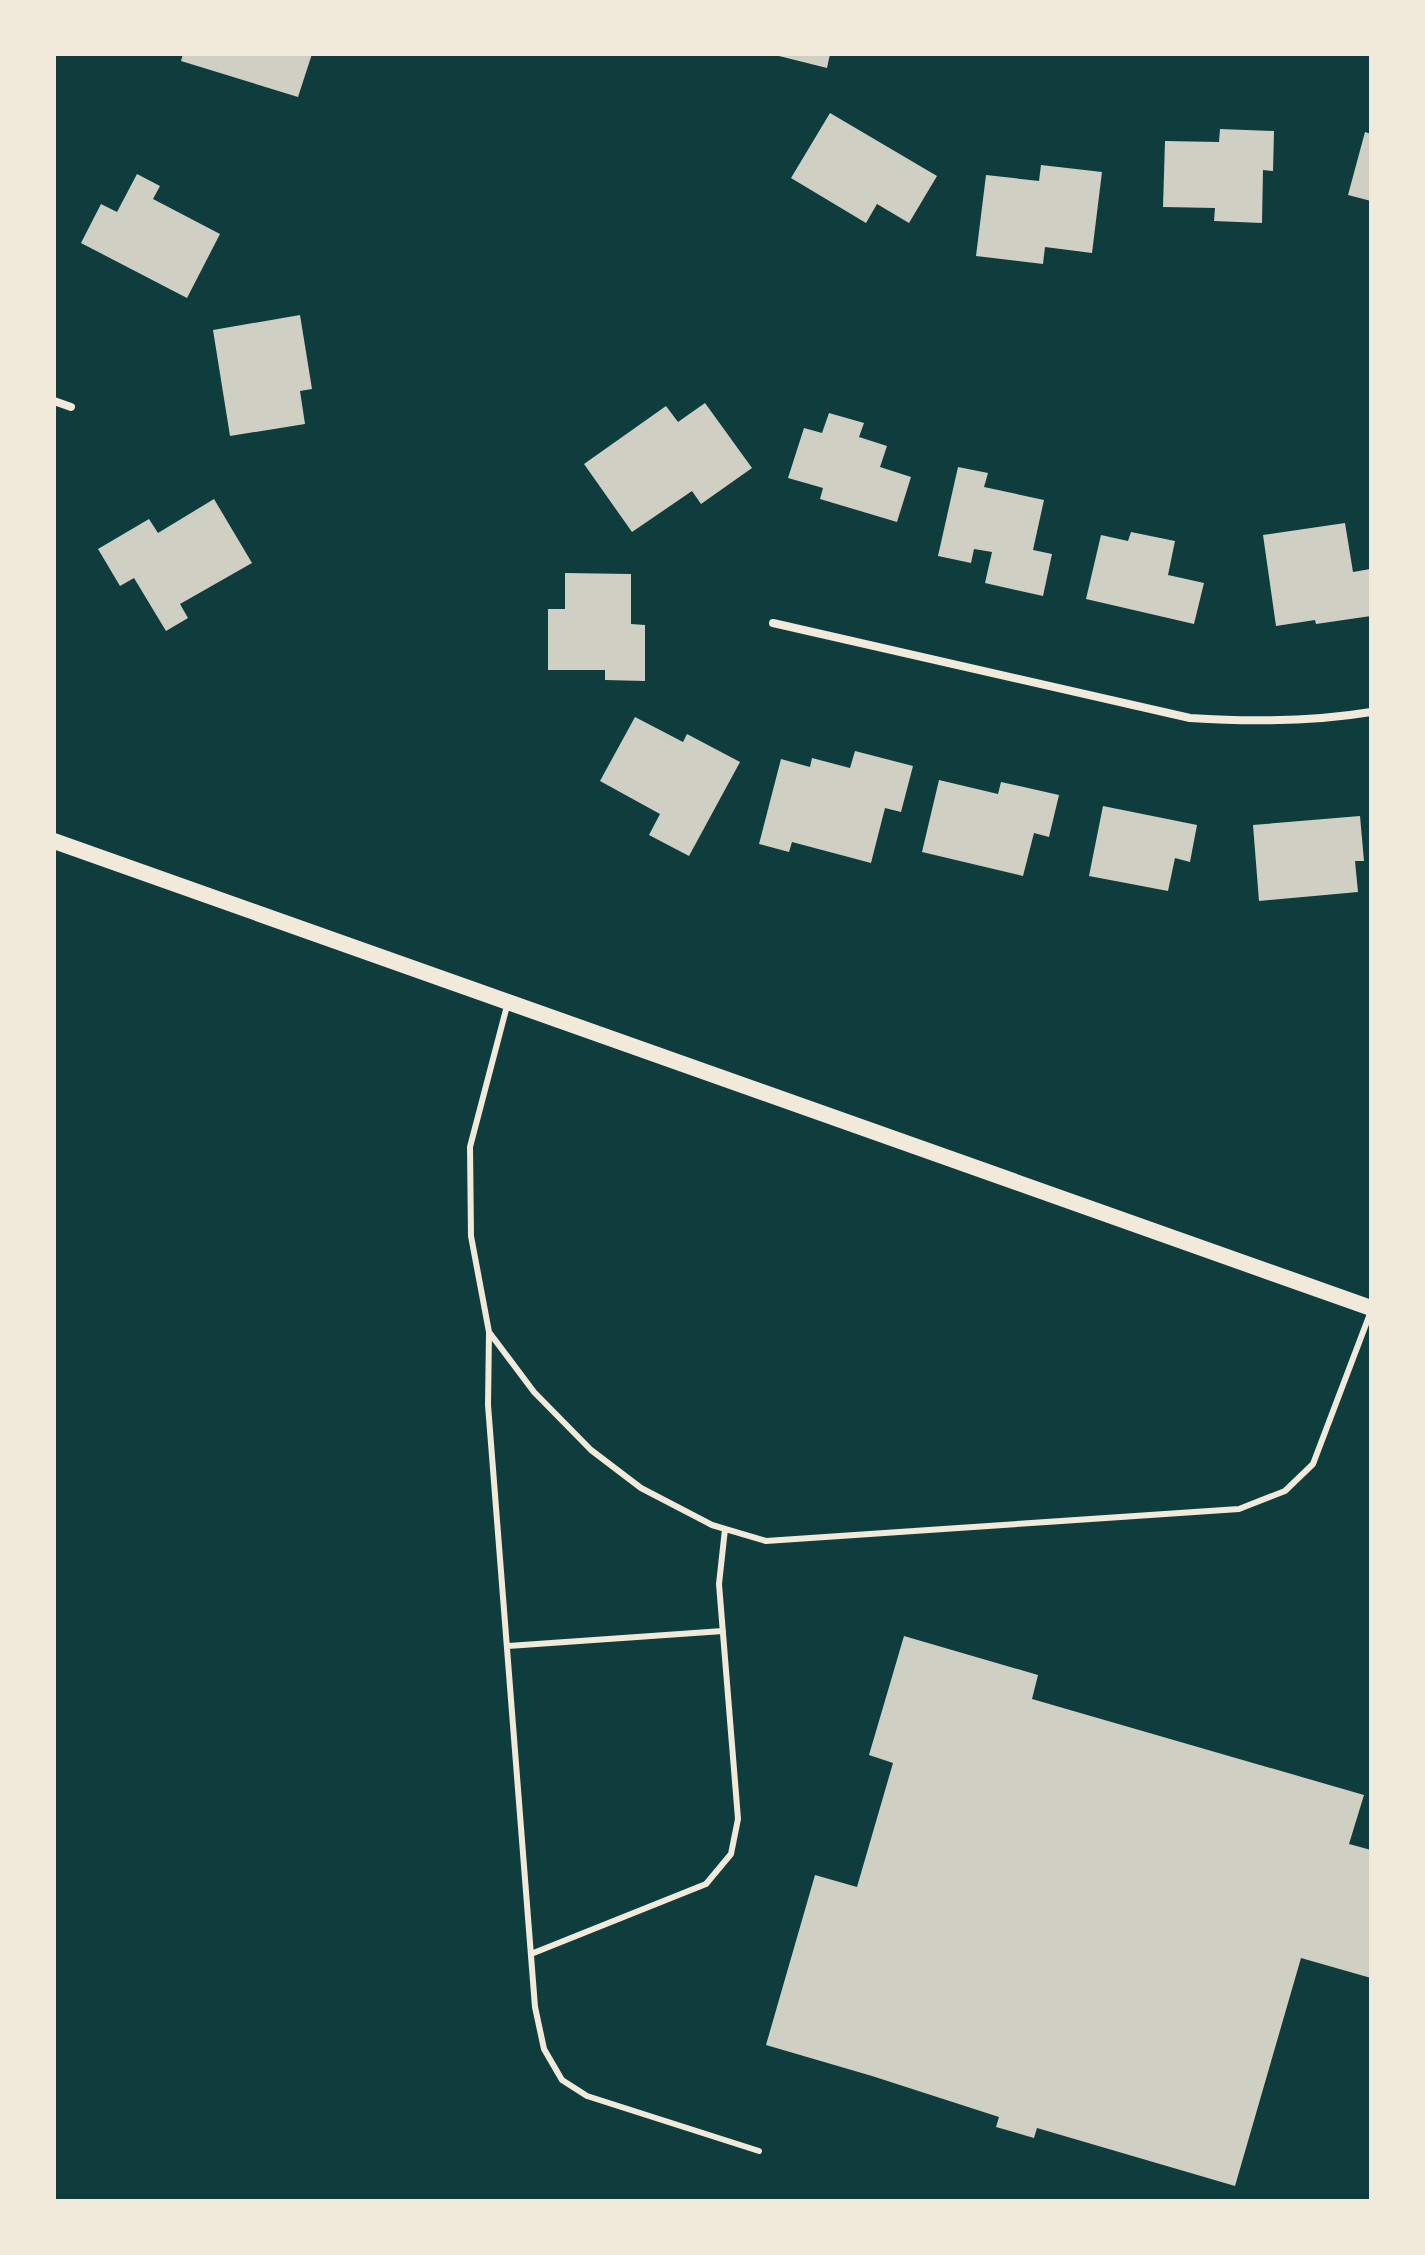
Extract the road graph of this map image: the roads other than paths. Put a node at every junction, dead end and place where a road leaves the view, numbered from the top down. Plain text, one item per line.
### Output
1 (54, 401) edge
2 (71, 407) dead end
3 (773, 623) dead end
4 (1371, 712) edge
5 (54, 841) edge
6 (508, 1002) junction
7 (1371, 1309) edge
8 (489, 1332) junction
9 (725, 1529) junction
10 (723, 1631) junction
11 (507, 1646) junction
12 (531, 1954) junction
13 (759, 2151) dead end

1 - 2 street
3 - 4 street
5 - 6 main road
6 - 7 main road
6 - 8 lane
7 - 9 lane
8 - 9 lane
8 - 11 lane
9 - 10 lane
10 - 11 lane
10 - 12 lane
11 - 12 lane
12 - 13 lane

